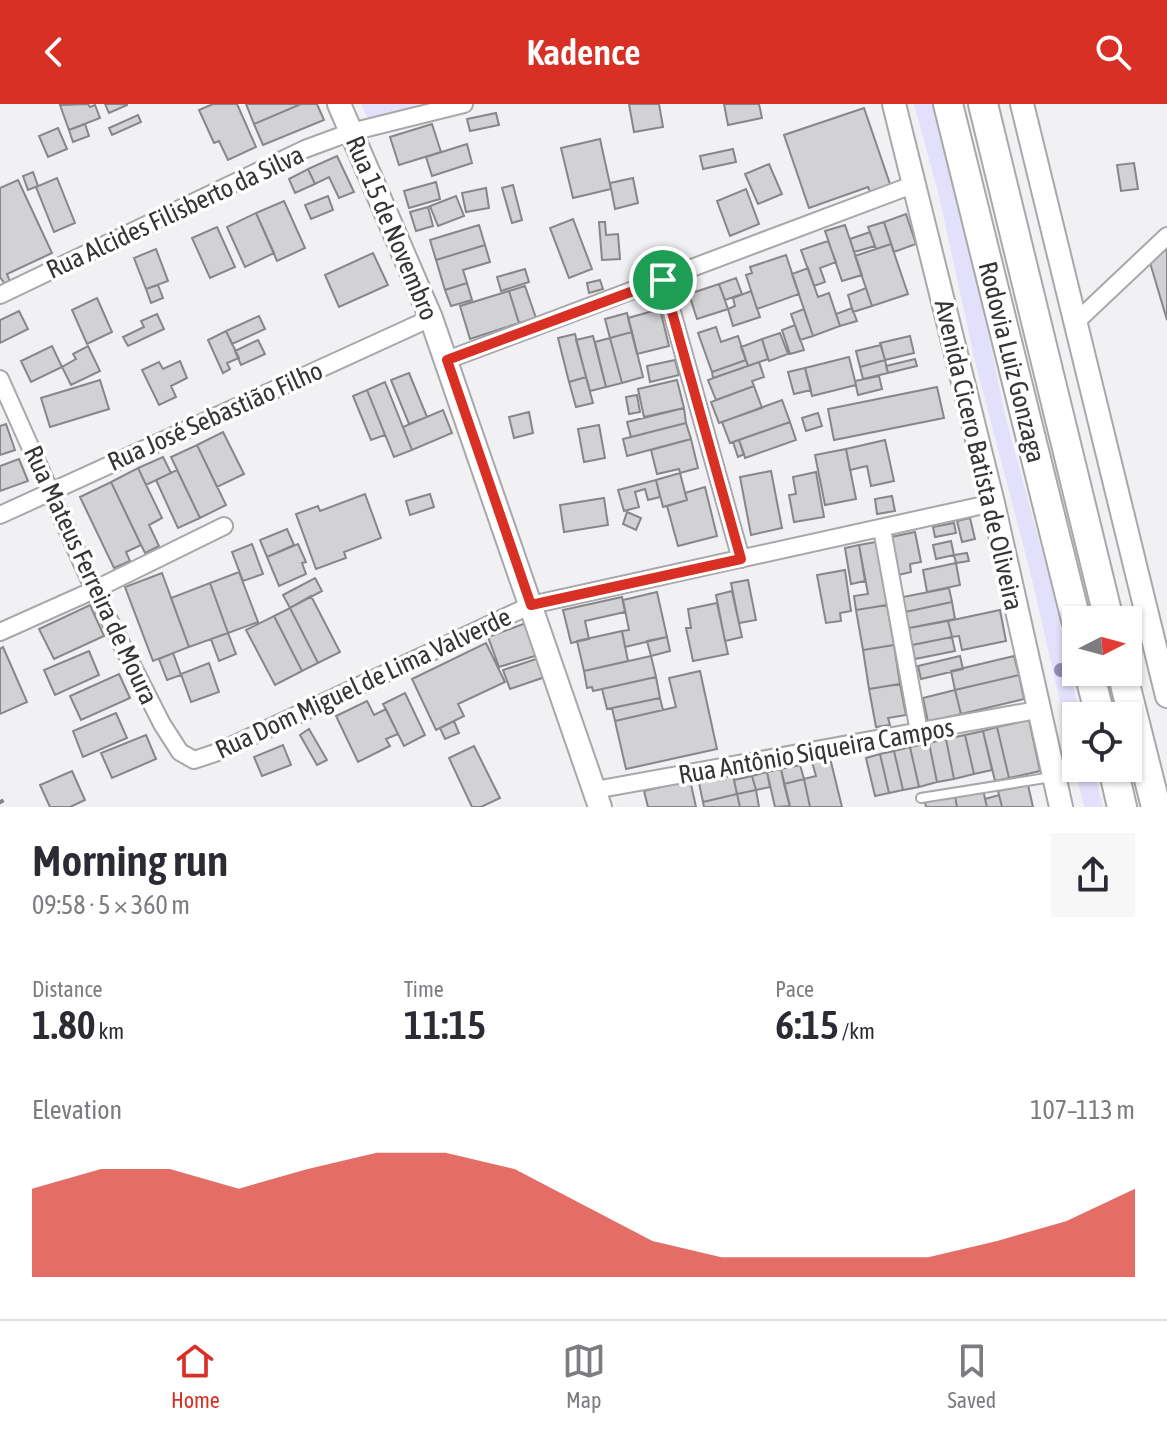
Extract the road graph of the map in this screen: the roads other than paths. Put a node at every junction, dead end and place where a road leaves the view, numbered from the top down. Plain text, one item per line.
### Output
1 (339, 104) edge
2 (464, 104) edge
3 (894, 104) edge
4 (948, 104) edge
5 (983, 104) edge
6 (1022, 104) edge
7 (351, 132) junction
8 (915, 184) junction
9 (1167, 236) edge
10 (663, 280) junction
11 (0, 295) edge
12 (431, 318) junction
13 (1076, 322) junction
14 (447, 360) junction
15 (0, 379) edge
16 (49, 492) junction
17 (993, 503) junction
18 (0, 515) edge
19 (224, 526) dead end
20 (882, 529) junction
21 (741, 559) junction
22 (94, 590) junction
23 (531, 605) junction
24 (1073, 606) edge
25 (1106, 606) edge
26 (0, 632) edge
27 (1126, 686) edge
28 (1167, 696) edge
29 (1037, 710) junction
30 (919, 732) junction
31 (194, 760) joint
32 (1053, 777) junction
33 (1116, 782) edge
34 (921, 798) dead end
35 (597, 799) edge
36 (1061, 807) edge
37 (1122, 807) edge
38 (1156, 807) edge

1 - 7 main road, Rua 15 de Novembro
2 - 7 street, Rua Alcides Filisberto da Silva
3 - 8 main road, Avenida Cicero Batista de Oliveira
4 - 24 highway, Rodovia Luiz Gonzaga
5 - 25 highway, Rodovia Luiz Gonzaga
6 - 13 main road
7 - 11 street, Rua Alcides Filisberto da Silva
7 - 12 main road, Rua 15 de Novembro
8 - 10 street
8 - 17 main road, Avenida Cicero Batista de Oliveira
9 - 13 street
10 - 14 street
10 - 21 street
12 - 14 main road, Rua 15 de Novembro
12 - 16 street, Rua José Sebastião Filho
13 - 28 main road
14 - 23 main road, Rua 15 de Novembro
15 - 16 street, Rua Mateus Ferreira de Moura
16 - 18 street, Rua José Sebastião Filho
16 - 22 street, Rua Mateus Ferreira de Moura
17 - 20 street, Rua Dom Miguel de Lima Valverde
17 - 29 main road, Avenida Cicero Batista de Oliveira
19 - 22 street
20 - 21 street, Rua Dom Miguel de Lima Valverde
20 - 30 street
21 - 23 street, Rua Dom Miguel de Lima Valverde
22 - 26 street
22 - 31 street, Rua Mateus Ferreira de Moura
23 - 31 street, Rua Dom Miguel de Lima Valverde
23 - 35 main road, Rua 15 de Novembro
27 - 38 highway
29 - 30 street, Rua Antônio Siqueira Campos
29 - 32 main road, Avenida Cicero Batista de Oliveira
30 - 35 street, Rua Antônio Siqueira Campos
32 - 34 lane
32 - 36 main road, Avenida Cicero Batista de Oliveira
33 - 37 highway

